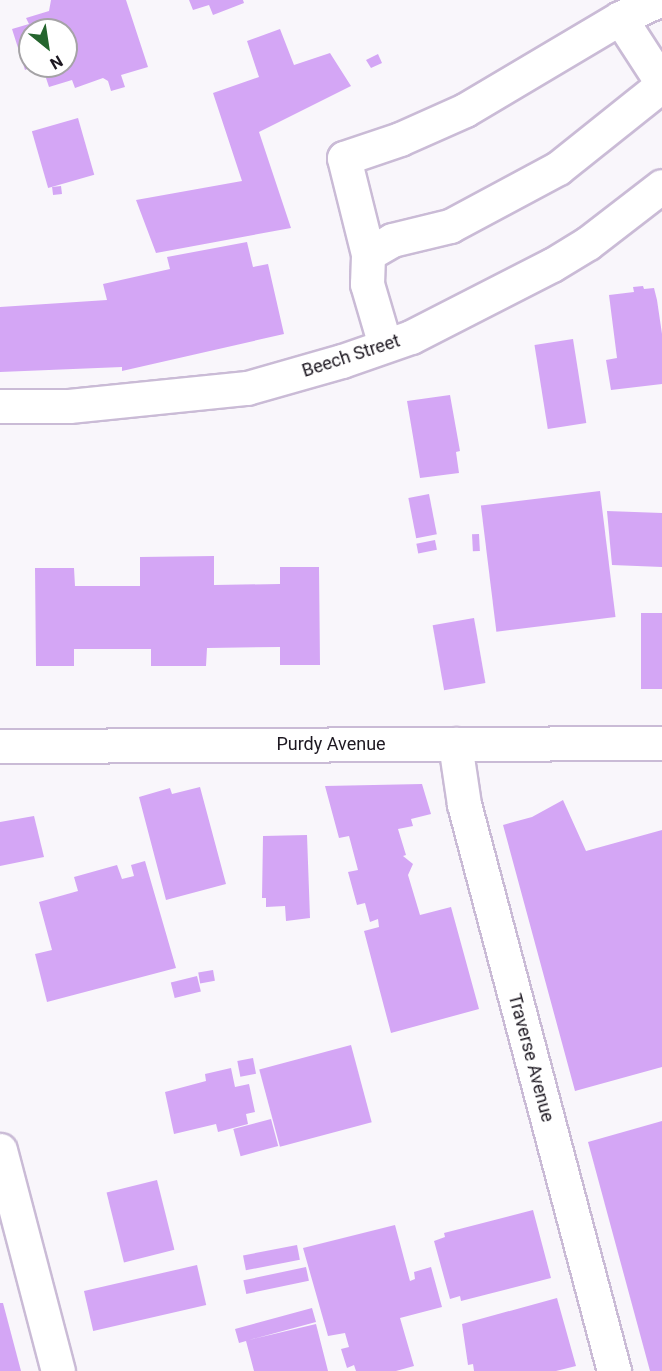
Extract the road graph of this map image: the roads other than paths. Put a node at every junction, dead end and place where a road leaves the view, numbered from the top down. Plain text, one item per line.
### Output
1 (659, 0) edge
2 (620, 18) junction
3 (662, 84) edge
4 (662, 186) edge
5 (368, 254) junction
6 (386, 345) junction
7 (0, 406) edge
8 (662, 743) edge
9 (455, 744) junction
10 (0, 746) edge
11 (0, 1150) edge
12 (58, 1371) edge
13 (614, 1371) edge

1 - 2 street
2 - 3 street
2 - 5 street
3 - 5 street
4 - 6 street, Beech Street
5 - 6 street
6 - 7 street, Beech Street
8 - 9 street, Purdy Avenue
9 - 10 street, Purdy Avenue
9 - 13 street, Traverse Avenue
11 - 12 street

